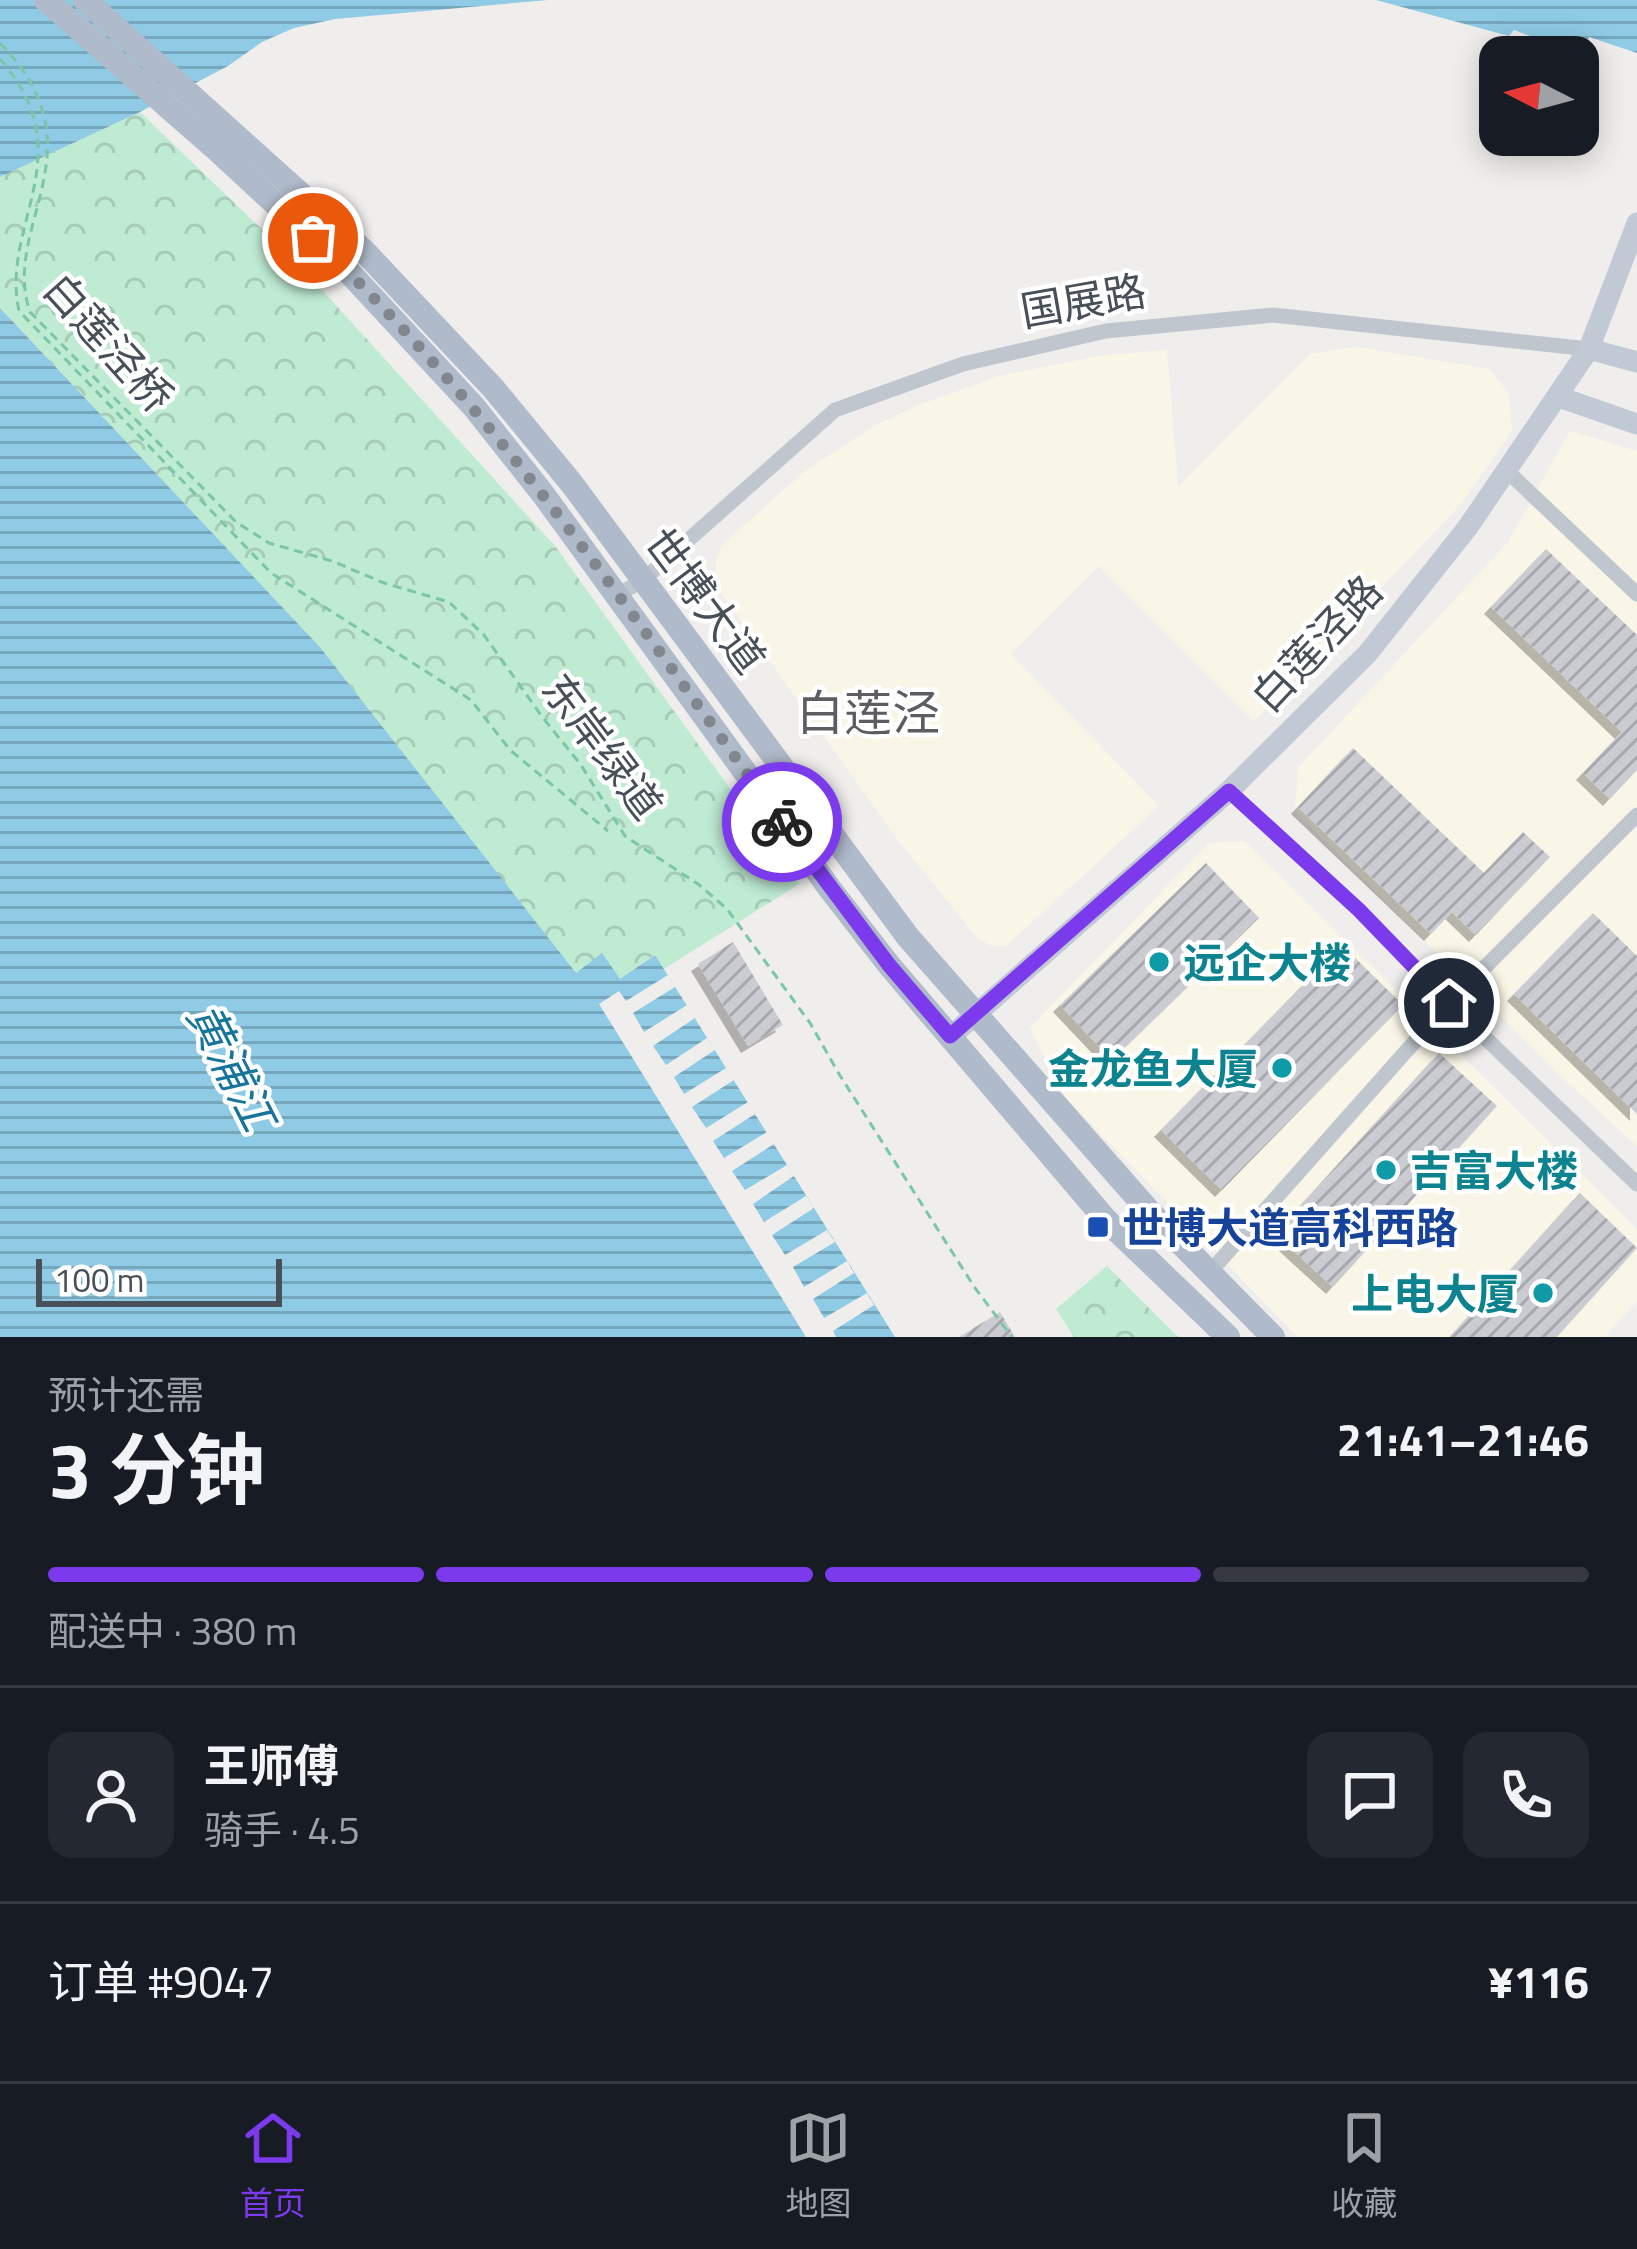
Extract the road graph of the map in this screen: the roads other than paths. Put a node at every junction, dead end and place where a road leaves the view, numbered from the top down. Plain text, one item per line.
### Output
1 (46, 0) edge
2 (85, 0) edge
3 (1637, 223) edge
4 (354, 260) junction
5 (1589, 349) junction
6 (1637, 362) edge
7 (1559, 397) junction
8 (1637, 424) edge
9 (1507, 471) junction
10 (641, 580) junction
11 (1637, 594) edge
12 (617, 595) junction
13 (1229, 791) junction
14 (1637, 815) edge
15 (1449, 1003) junction
16 (976, 1014) junction
17 (950, 1036) junction
18 (1637, 1184) edge
19 (1210, 1272) junction
20 (1228, 1337) edge
21 (1273, 1337) edge

1 - 4 main road, 世博大道
2 - 4 main road, 世博大道
3 - 5 street, 白莲泾路
4 - 10 main road, 世博大道
4 - 12 main road, 世博大道
5 - 6 street, 国展路
5 - 7 street, 白莲泾路
5 - 10 street, 国展路
7 - 8 street
7 - 9 street, 白莲泾路
9 - 11 street
9 - 13 street, 白莲泾路
10 - 12 street, 国展路
10 - 16 main road, 世博大道
12 - 17 main road, 世博大道
13 - 15 street
13 - 16 street, 白莲泾路
14 - 15 street
15 - 18 street
15 - 19 street
16 - 17 street, 白莲泾路
16 - 19 main road, 世博大道
17 - 20 main road, 世博大道
19 - 21 main road, 世博大道

